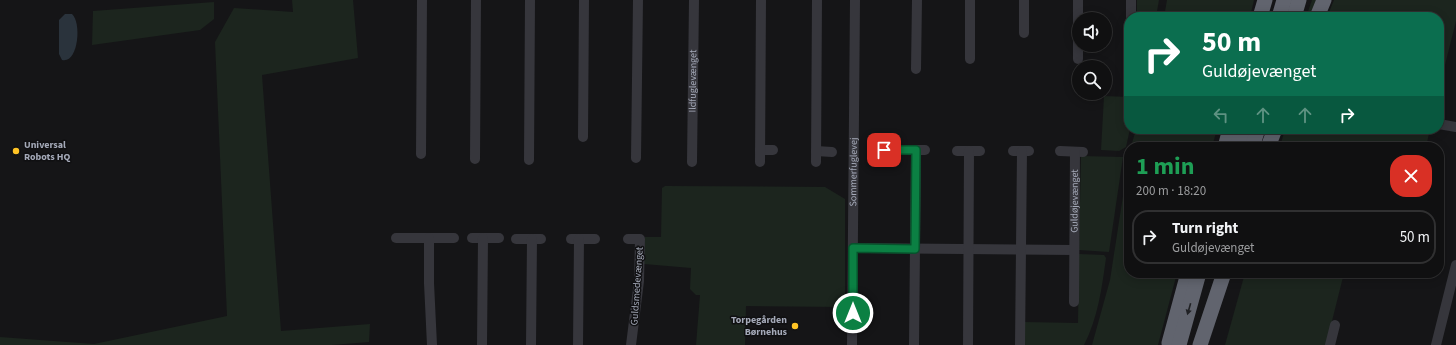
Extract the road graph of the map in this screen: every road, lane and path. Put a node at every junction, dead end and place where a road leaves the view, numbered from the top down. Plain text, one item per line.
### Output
1 (422, 0) edge
2 (476, 0) edge
3 (530, 0) edge
4 (584, 0) edge
5 (638, 0) edge
6 (694, 0) edge
7 (761, 0) edge
8 (817, 0) edge
9 (855, 0) edge
10 (917, 0) edge
11 (970, 0) edge
12 (1024, 0) edge
13 (1078, 0) edge
14 (1131, 0) edge
15 (1265, 0) edge
16 (1284, 0) edge
17 (1299, 0) edge
18 (1324, 0) edge
19 (1131, 12) edge
20 (1261, 12) edge
21 (1280, 12) edge
22 (1295, 12) edge
23 (1319, 12) edge
24 (1024, 33) dead end
25 (970, 59) dead end
26 (1078, 59) dead end
27 (916, 69) dead end
28 (1444, 125) edge
29 (1456, 128) edge
30 (583, 137) dead end
31 (760, 150) junction
32 (773, 150) dead end
33 (884, 150) dead end
34 (816, 151) junction
35 (957, 151) dead end
36 (969, 151) junction
37 (980, 151) dead end
38 (1021, 151) dead end
39 (1060, 151) dead end
40 (832, 152) dead end
41 (421, 154) dead end
42 (636, 158) dead end
43 (475, 159) dead end
44 (529, 160) dead end
45 (692, 162) dead end
46 (760, 162) dead end
47 (816, 162) dead end
48 (396, 238) dead end
49 (429, 238) junction
50 (454, 238) dead end
51 (472, 238) dead end
52 (483, 238) junction
53 (499, 238) dead end
54 (516, 239) dead end
55 (595, 239) dead end
56 (628, 239) dead end
57 (853, 248) junction
58 (915, 249) junction
59 (968, 249) junction
60 (1021, 250) junction
61 (1074, 250) junction
62 (1456, 265) edge
63 (1187, 278) edge
64 (1198, 278) edge
65 (1213, 278) edge
66 (1222, 278) edge
67 (1074, 302) dead end
68 (1335, 325) dead end
69 (432, 345) edge
70 (482, 345) edge
71 (531, 345) edge
72 (578, 345) edge
73 (631, 345) edge
74 (852, 345) edge
75 (914, 345) edge
76 (968, 345) edge
77 (1020, 345) edge
78 (1168, 345) edge
79 (1179, 345) edge
80 (1194, 345) edge
81 (1200, 345) edge
82 (1330, 345) edge
83 (1436, 345) edge

1 - 41 street
2 - 43 street
3 - 44 street
4 - 30 street
5 - 42 street
6 - 45 street, Ildfuglevænget
7 - 31 street
8 - 34 street
9 - 57 street, Sommerfuglevej
10 - 27 street
11 - 25 street
12 - 24 street
13 - 26 street
14 - 19 street
15 - 20 highway
16 - 21 highway
17 - 22 highway
18 - 23 highway
28 - 29 street
31 - 32 street
31 - 46 street
33 - 58 street
34 - 40 street
34 - 47 street
35 - 36 street
36 - 37 street
36 - 59 street
38 - 60 street
39 - 61 street, Guldøjevænget
48 - 49 street
49 - 50 street
49 - 69 street
51 - 52 street
52 - 53 street
52 - 70 street
54 - 71 street
55 - 72 street
56 - 73 street, Guldsmedevænget
57 - 58 street
57 - 74 street, Sommerfuglevej
58 - 59 street
58 - 75 street
59 - 60 street
59 - 76 street
60 - 61 street
60 - 77 street
61 - 67 street, Guldøjevænget
62 - 83 street
63 - 78 highway
64 -> 79 highway
65 - 80 highway
66 - 81 highway
68 - 82 street

